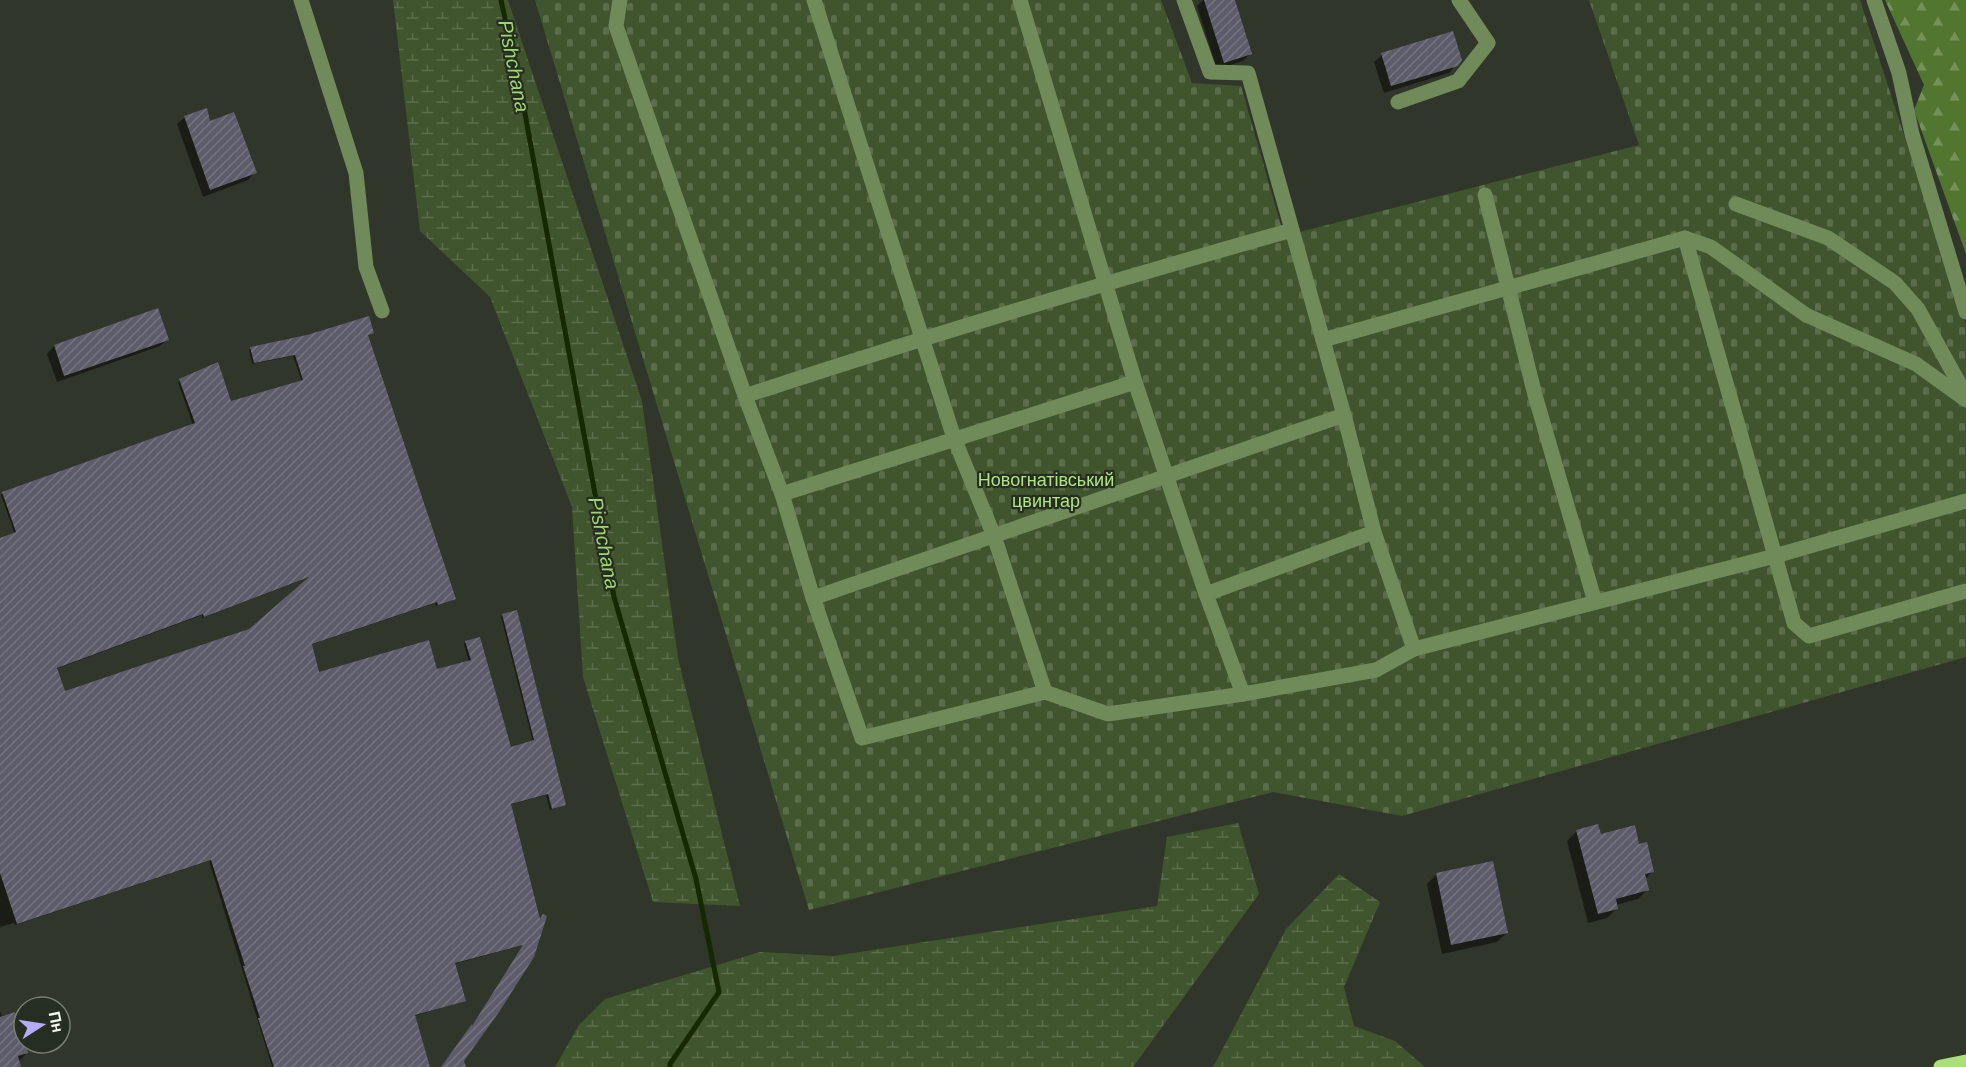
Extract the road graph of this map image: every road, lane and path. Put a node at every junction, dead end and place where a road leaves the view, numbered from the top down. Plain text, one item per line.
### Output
1 (301, 0) edge
2 (620, 0) edge
3 (813, 0) edge
4 (1020, 0) edge
5 (1184, 0) edge
6 (1459, 0) edge
7 (1874, 0) edge
8 (1398, 102) dead end
9 (1485, 195) dead end
10 (1736, 204) dead end
11 (1292, 230) junction
12 (1685, 238) junction
13 (1105, 282) junction
14 (1507, 288) junction
15 (382, 311) dead end
16 (1966, 312) edge
17 (922, 338) junction
18 (1323, 340) junction
19 (1135, 382) junction
20 (1966, 390) edge
21 (745, 396) junction
22 (1966, 400) edge
23 (1344, 415) junction
24 (954, 438) junction
25 (1167, 474) junction
26 (782, 494) junction
27 (1966, 501) edge
28 (1374, 532) junction
29 (994, 536) junction
30 (1775, 556) junction
31 (1966, 591) edge
32 (1206, 594) junction
33 (813, 598) junction
34 (1595, 602) junction
35 (1414, 649) junction
36 (1045, 692) junction
37 (1243, 694) junction
38 (1966, 1062) edge
39 (1941, 1067) edge

1 - 15 street
2 - 21 street
3 - 17 street
4 - 13 street
5 - 11 street
6 - 8 street
7 - 16 street
9 - 14 street
10 - 20 street
11 - 13 street
11 - 18 street
12 - 14 street
12 - 22 street
12 - 30 street
13 - 17 street
13 - 19 street
14 - 18 street
14 - 34 street
17 - 21 street
17 - 24 street
18 - 23 street
19 - 24 street
19 - 25 street
21 - 26 street
23 - 25 street
23 - 28 street
24 - 26 street
24 - 29 street
25 - 29 street
25 - 32 street
26 - 33 street
27 - 30 street
28 - 32 street
28 - 35 street
29 - 33 street
29 - 36 street
30 - 31 street
30 - 34 street
32 - 37 street
33 - 36 street
34 - 35 street
35 - 37 street
36 - 37 street
38 - 39 main road

